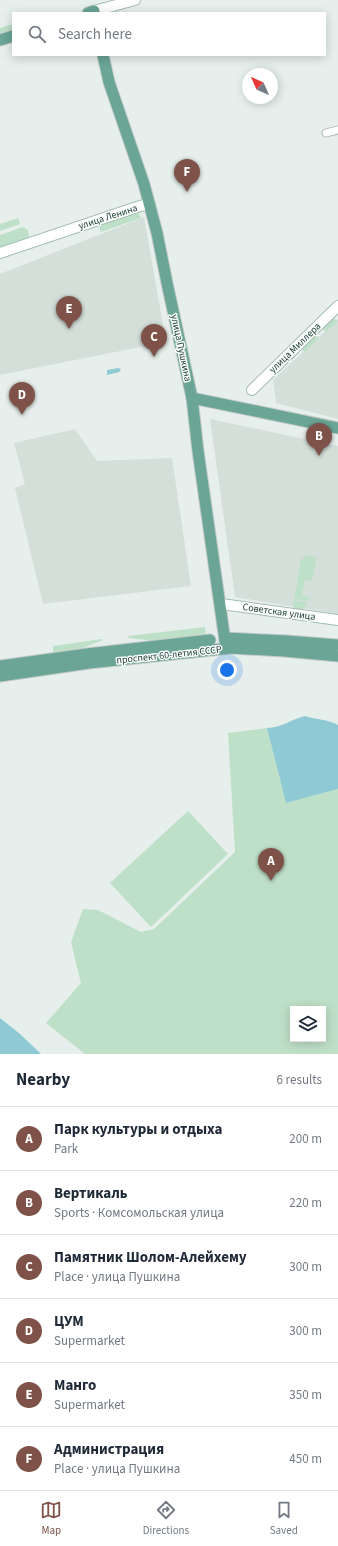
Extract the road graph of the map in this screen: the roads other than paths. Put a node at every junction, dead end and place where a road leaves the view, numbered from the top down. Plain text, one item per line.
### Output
1 (135, 0) edge
2 (92, 12) edge
3 (12, 36) edge
4 (0, 40) edge
5 (102, 56) edge
6 (338, 130) edge
7 (326, 132) dead end
8 (150, 204) junction
9 (0, 253) edge
10 (338, 306) edge
11 (252, 390) dead end
12 (192, 398) junction
13 (338, 428) edge
14 (221, 604) junction
15 (338, 620) edge
16 (210, 640) joint
17 (226, 643) junction
18 (338, 645) edge
19 (338, 656) edge
20 (0, 666) edge
21 (0, 676) edge

1 - 2 street
3 - 4 main road
5 - 8 main road, улица Пушкина
6 - 7 street
8 - 9 street, улица Ленина
8 - 12 main road, улица Пушкина
10 - 11 street, улица Миллера
12 - 13 main road
12 - 14 main road, улица Пушкина
14 - 15 street, Советская улица
14 - 17 main road, улица Пушкина
16 - 17 street, проспект 60-летия СССР
16 - 20 main road, проспект 60-летия СССР
17 - 18 main road, проспект 60-летия СССР
17 - 19 main road, проспект 60-летия СССР
17 - 21 main road, проспект 60-летия СССР

